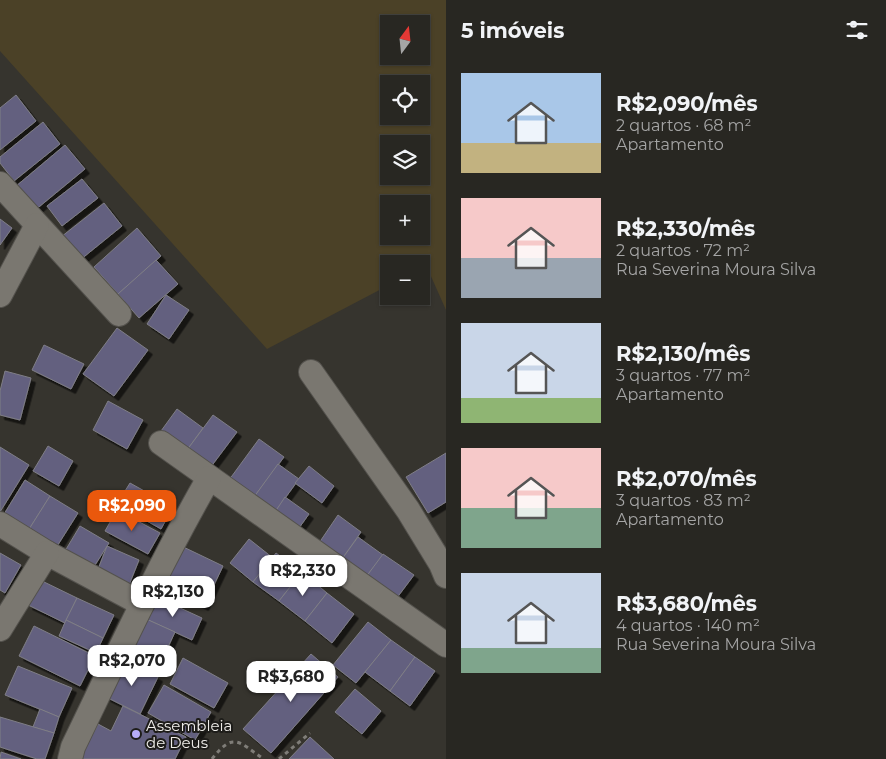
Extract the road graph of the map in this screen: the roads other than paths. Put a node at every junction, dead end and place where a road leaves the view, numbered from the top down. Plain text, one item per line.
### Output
1 (0, 184) edge
2 (37, 225) junction
3 (0, 295) edge
4 (119, 314) dead end
5 (311, 372) dead end
6 (161, 443) dead end
7 (209, 478) junction
8 (0, 524) edge
9 (47, 553) junction
10 (446, 576) edge
11 (142, 604) junction
12 (0, 629) edge
13 (446, 645) edge
14 (70, 759) edge

1 - 2 street
2 - 3 street
2 - 4 street
5 - 10 street
6 - 7 street
7 - 11 street
7 - 13 street
8 - 9 street
9 - 11 street
9 - 12 street
11 - 14 street

